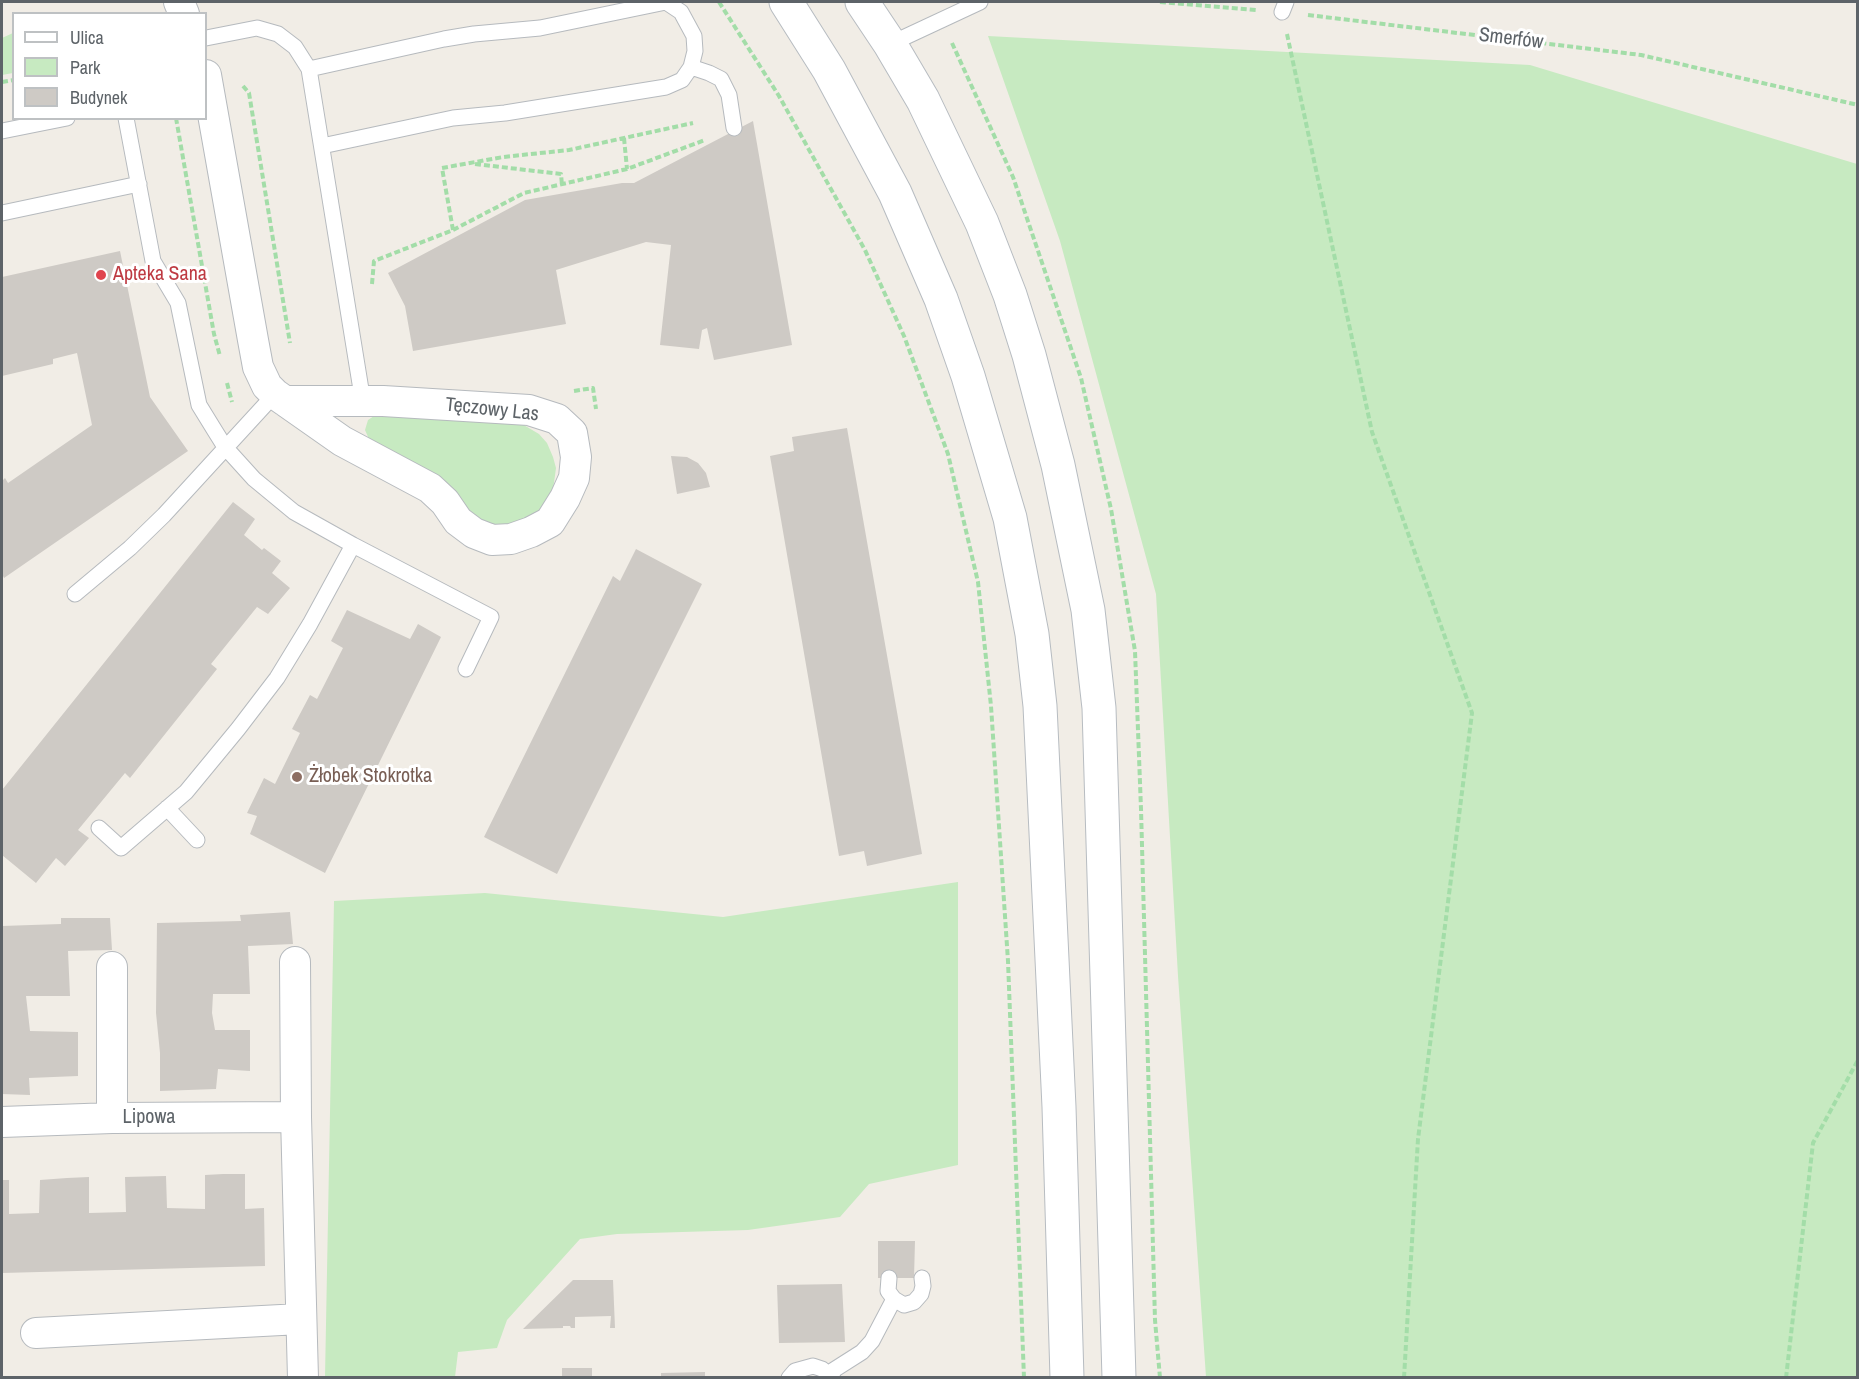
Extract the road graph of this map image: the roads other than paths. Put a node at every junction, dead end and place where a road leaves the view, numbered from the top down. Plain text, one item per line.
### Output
1 (786, 2) edge
2 (862, 2) edge
3 (980, 2) edge
4 (207, 38) edge
5 (890, 44) junction
6 (691, 67) junction
7 (309, 69) junction
8 (207, 81) edge
9 (57, 120) edge
10 (126, 120) edge
11 (734, 128) dead end
12 (2, 131) edge
13 (322, 146) junction
14 (139, 184) junction
15 (2, 213) edge
16 (280, 397) junction
17 (363, 402) junction
18 (225, 447) junction
19 (353, 545) junction
20 (75, 594) dead end
21 (466, 669) dead end
22 (167, 808) junction
23 (99, 828) dead end
24 (197, 840) dead end
25 (295, 962) dead end
26 (112, 968) dead end
27 (296, 1117) junction
28 (112, 1118) junction
29 (2, 1122) edge
30 (889, 1278) dead end
31 (922, 1278) dead end
32 (894, 1299) junction
33 (300, 1319) junction
34 (36, 1332) dead end
35 (831, 1375) edge
36 (303, 1377) edge
37 (789, 1377) edge
38 (1067, 1377) edge
39 (1119, 1377) edge

1 - 38 main road
2 - 5 main road
3 - 5 lane
4 - 7 lane
5 - 39 main road
6 - 7 lane
6 - 11 lane
6 - 13 lane
7 - 13 lane
8 - 16 street, Tęczowy Las
9 - 12 lane
10 - 14 lane
13 - 17 lane
14 - 15 lane
14 - 18 lane
16 - 17 street, Tęczowy Las
16 - 17 street, Tęczowy Las
16 - 18 lane
18 - 19 lane
18 - 20 lane
19 - 21 lane
19 - 22 lane
22 - 23 lane
22 - 24 lane
25 - 27 street
26 - 28 street
27 - 28 street, Lipowa
27 - 33 street
28 - 29 street, Lipowa
30 - 32 lane
31 - 32 lane
32 - 35 lane
33 - 34 street
33 - 36 street
35 - 37 lane

